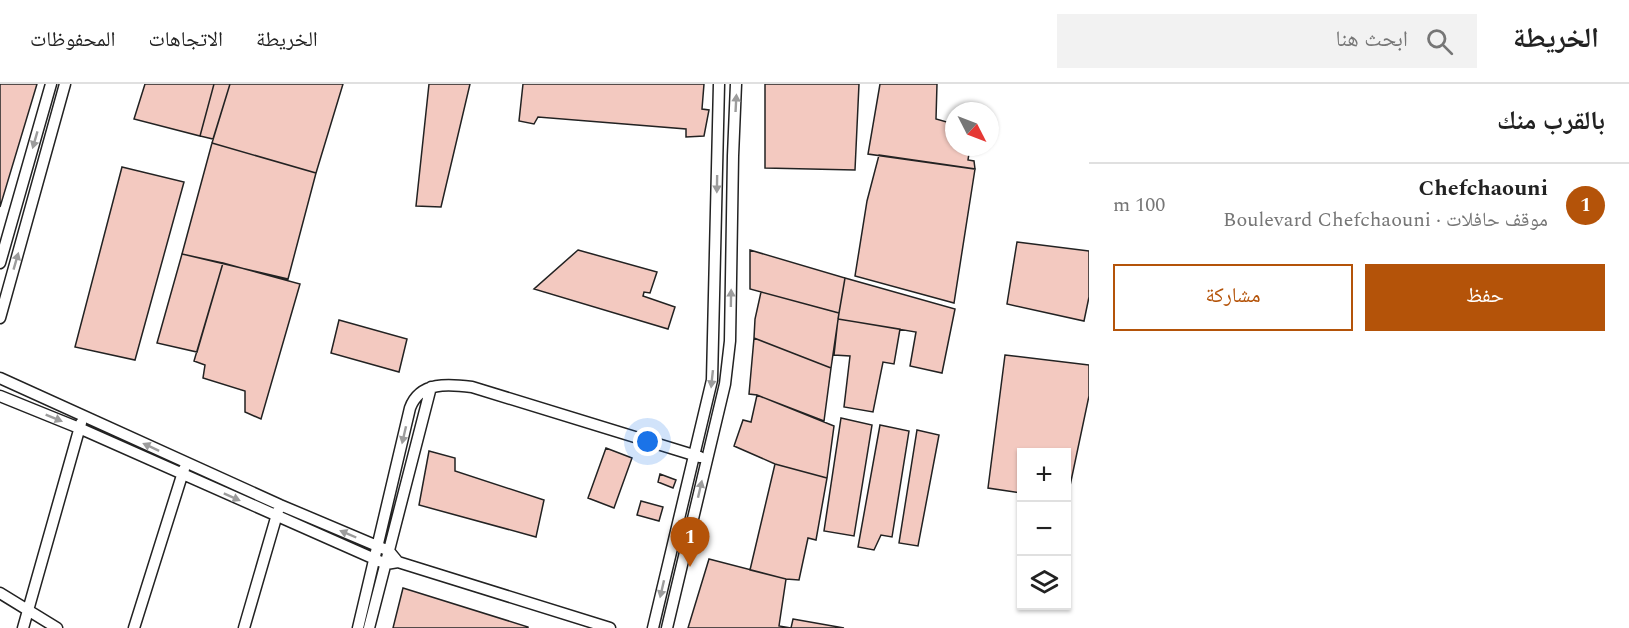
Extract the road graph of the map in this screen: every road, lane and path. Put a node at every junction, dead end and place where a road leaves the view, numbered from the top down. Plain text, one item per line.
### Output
1 (51, 84) edge
2 (65, 84) edge
3 (719, 84) edge
4 (736, 84) edge
5 (0, 263) edge
6 (0, 318) edge
7 (0, 378) edge
8 (0, 396) edge
9 (84, 415) junction
10 (80, 428) junction
11 (693, 455) junction
12 (708, 459) junction
13 (186, 463) junction
14 (182, 474) junction
15 (280, 505) junction
16 (276, 516) junction
17 (384, 549) junction
18 (381, 562) junction
19 (398, 562) junction
20 (0, 593) edge
21 (28, 611) junction
22 (23, 628) edge
23 (57, 628) edge
24 (134, 628) edge
25 (244, 628) edge
26 (358, 628) edge
27 (369, 628) edge
28 (610, 628) edge
29 (654, 628) edge
30 (667, 628) edge

1 -> 5 street
6 -> 2 street
3 -> 11 street
12 -> 4 street
7 - 9 street
8 -> 10 street
9 - 10 street
13 -> 9 street
10 - 14 street
10 - 21 street
11 - 12 street
11 - 17 street
11 -> 29 street
30 -> 12 street
13 - 14 street
13 - 15 street
14 -> 16 street
14 - 24 street
15 - 16 street
17 -> 15 street
16 - 18 street
16 - 25 street
17 - 18 street
17 - 19 street
18 - 19 street
18 - 26 street
18 - 27 street
19 - 28 street
20 - 21 street
21 - 22 street
21 - 23 street

